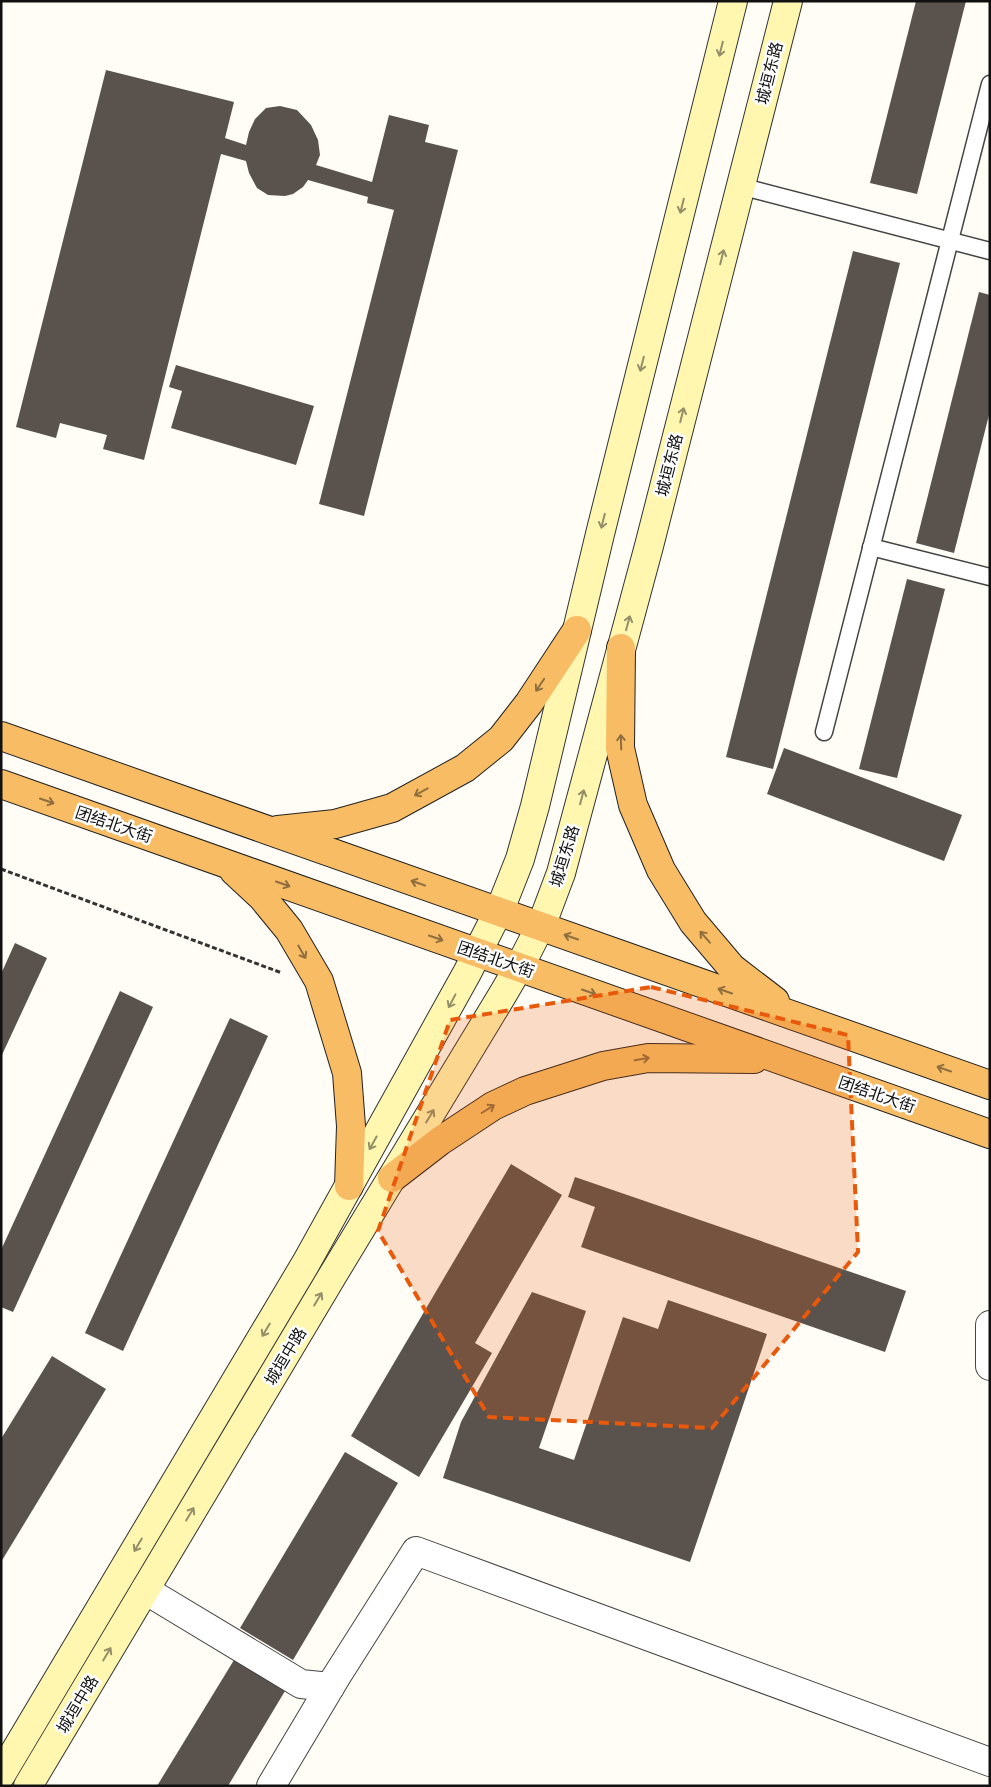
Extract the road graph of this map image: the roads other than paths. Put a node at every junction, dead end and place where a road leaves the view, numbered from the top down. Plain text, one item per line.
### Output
1 (733, 1) edge
2 (788, 1) edge
3 (990, 84) edge
4 (740, 186) junction
5 (950, 241) junction
6 (990, 251) edge
7 (871, 547) junction
8 (990, 577) edge
9 (577, 630) junction
10 (621, 648) junction
11 (824, 732) dead end
12 (1, 736) edge
13 (1, 784) edge
14 (269, 830) junction
15 (225, 863) junction
16 (498, 911) junction
17 (540, 926) junction
18 (477, 952) junction
19 (519, 967) junction
20 (794, 1016) junction
21 (784, 1061) junction
22 (990, 1085) edge
23 (990, 1134) edge
24 (392, 1178) junction
25 (349, 1186) junction
26 (990, 1325) edge
27 (990, 1366) edge
28 (145, 1590) junction
29 (330, 1687) junction
30 (990, 1762) edge
31 (1, 1775) edge
32 (28, 1786) edge
33 (271, 1786) edge

1 -> 9 main road
2 - 4 main road, 城垣东路
3 - 5 lane
4 - 5 lane
10 -> 4 main road, 城垣东路
5 - 6 lane
5 - 7 lane
7 - 8 lane
7 - 11 lane
9 -> 14 highway
9 - 16 main road
17 -> 10 main road, 城垣东路
20 -> 10 highway
12 - 14 highway
13 -> 15 highway, 团结北大街
16 -> 14 highway
15 -> 18 highway, 团结北大街
15 -> 25 highway
16 - 17 highway
16 - 18 main road, 城垣中路
17 - 19 main road, 城垣中路
20 -> 17 highway
18 - 19 highway, 团结北大街
18 -> 25 main road, 城垣中路
19 -> 21 highway, 团结北大街
24 -> 19 main road, 城垣中路
22 -> 20 highway
21 - 23 highway, 团结北大街
24 -> 21 highway
28 -> 24 main road, 城垣中路
25 -> 31 main road, 城垣中路
26 - 27 street
28 - 29 street
32 -> 28 main road, 城垣中路
29 - 30 street
29 - 33 street

